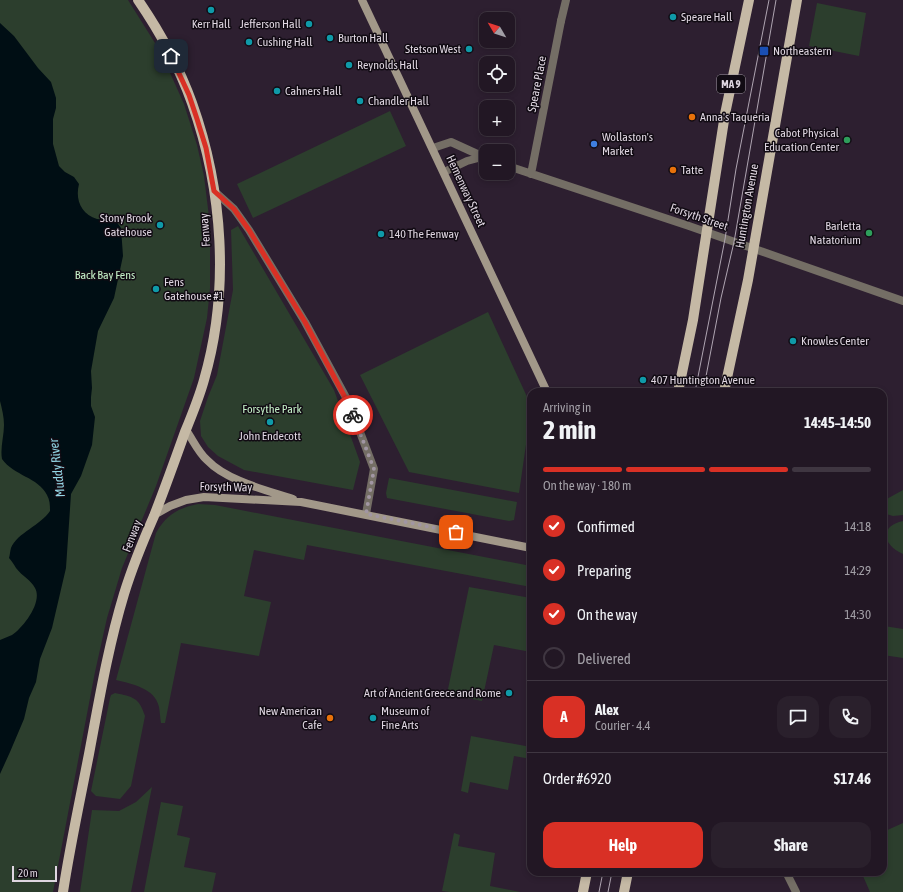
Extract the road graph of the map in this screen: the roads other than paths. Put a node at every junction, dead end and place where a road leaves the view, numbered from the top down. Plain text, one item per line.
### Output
1 (138, 0) edge
2 (362, 0) edge
3 (566, 0) edge
4 (749, 0) edge
5 (796, 0) edge
6 (433, 148) junction
7 (479, 156) edge
8 (479, 159) edge
9 (515, 168) edge
10 (444, 172) junction
11 (531, 174) junction
12 (214, 191) junction
13 (707, 232) junction
14 (754, 248) junction
15 (903, 301) edge
16 (545, 388) edge
17 (679, 388) edge
18 (725, 388) edge
19 (186, 430) junction
20 (301, 502) junction
21 (366, 514) junction
22 (154, 515) junction
23 (527, 547) edge
24 (586, 876) edge
25 (627, 876) edge
26 (788, 876) edge
27 (63, 892) edge
28 (583, 892) edge
29 (624, 892) edge
30 (796, 892) edge

1 - 12 main road, Fenway
2 - 6 main road, Hemenway Street
3 - 11 street, Speare Place
4 - 13 main road, MA 9
5 - 14 main road, Huntington Avenue
6 - 7 street
6 - 10 main road, Hemenway Street
8 - 10 street
9 - 11 street, Forsyth Street
10 - 16 main road, Hemenway Street
11 - 13 street, Forsyth Street
12 - 19 main road, Fenway
12 - 21 street
13 - 14 street, Forsyth Street
13 - 17 main road, MA 9
14 - 15 street, Forsyth Street
14 - 18 main road, Huntington Avenue
19 - 20 main road, Forsyth Way
19 - 22 main road, Fenway
20 - 21 main road, Forsyth Way
20 - 22 main road, Forsyth Way
21 - 23 main road, Forsyth Way
22 - 27 main road, Fenway
24 - 28 main road
25 - 29 main road
26 - 30 street

